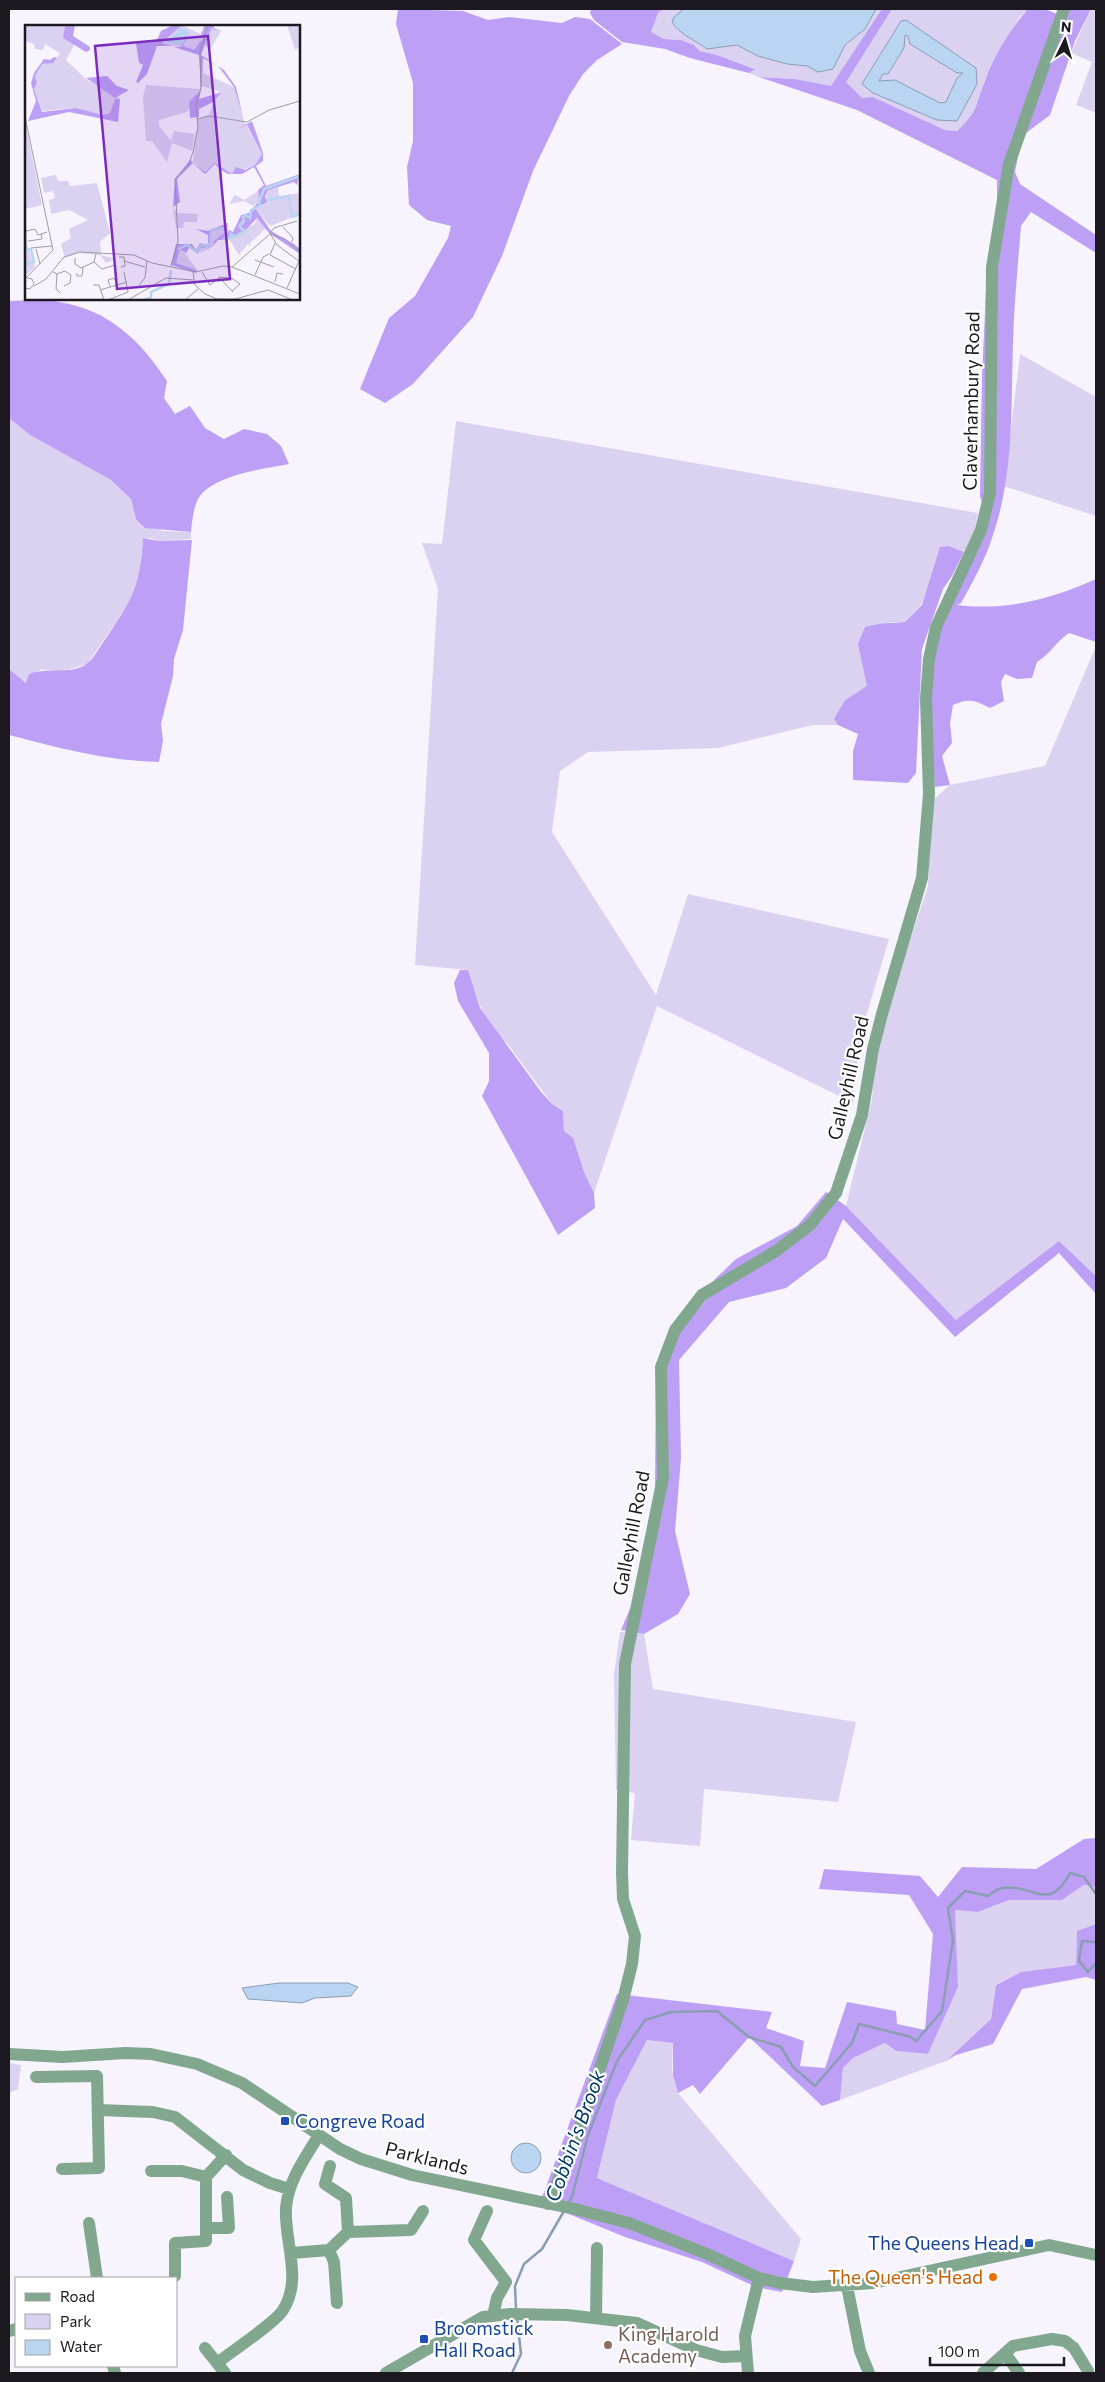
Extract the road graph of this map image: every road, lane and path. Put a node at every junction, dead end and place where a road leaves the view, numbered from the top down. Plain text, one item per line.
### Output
1 (1064, 9) edge
2 (929, 794) joint
3 (9, 2054) edge
4 (36, 2077) dead end
5 (98, 2110) junction
6 (319, 2135) junction
7 (226, 2155) junction
8 (330, 2166) dead end
9 (62, 2169) dead end
10 (151, 2171) dead end
11 (206, 2177) junction
12 (289, 2189) junction
13 (226, 2197) dead end
14 (548, 2204) junction
15 (424, 2211) dead end
16 (487, 2211) dead end
17 (89, 2223) dead end
18 (206, 2228) junction
19 (348, 2232) junction
20 (597, 2248) dead end
21 (330, 2250) junction
22 (292, 2253) junction
23 (1096, 2255) edge
24 (175, 2276) dead end
25 (97, 2277) edge
26 (759, 2278) junction
27 (847, 2286) junction
28 (337, 2303) dead end
29 (493, 2316) junction
30 (596, 2317) junction
31 (205, 2348) dead end
32 (1005, 2353) junction
33 (745, 2356) junction
34 (217, 2363) junction
35 (1089, 2370) edge
36 (225, 2373) edge
37 (386, 2373) edge
38 (748, 2373) edge
39 (870, 2373) edge
40 (983, 2373) edge
41 (1019, 2373) edge

1 - 2 street, Claverhambury Road
2 - 14 street, Galleyhill Road
3 - 6 street, Parklands
4 - 5 street
5 - 7 street
5 - 9 street
6 - 12 street
6 - 14 street, Parklands
7 - 11 street
7 - 12 street
8 - 19 street
10 - 11 street
11 - 18 street
12 - 22 street
13 - 18 street
14 - 26 street, Parklands
15 - 19 street
16 - 29 street
17 - 25 street
18 - 24 street
19 - 21 street
20 - 30 street
21 - 22 street
21 - 28 street
22 - 34 street
23 - 27 street, Parklands
26 - 27 street, Parklands
26 - 33 street
27 - 39 street
29 - 30 street
29 - 37 street
30 - 33 street
31 - 34 street
32 - 35 street
32 - 40 street
32 - 41 street
33 - 38 street
34 - 36 street

